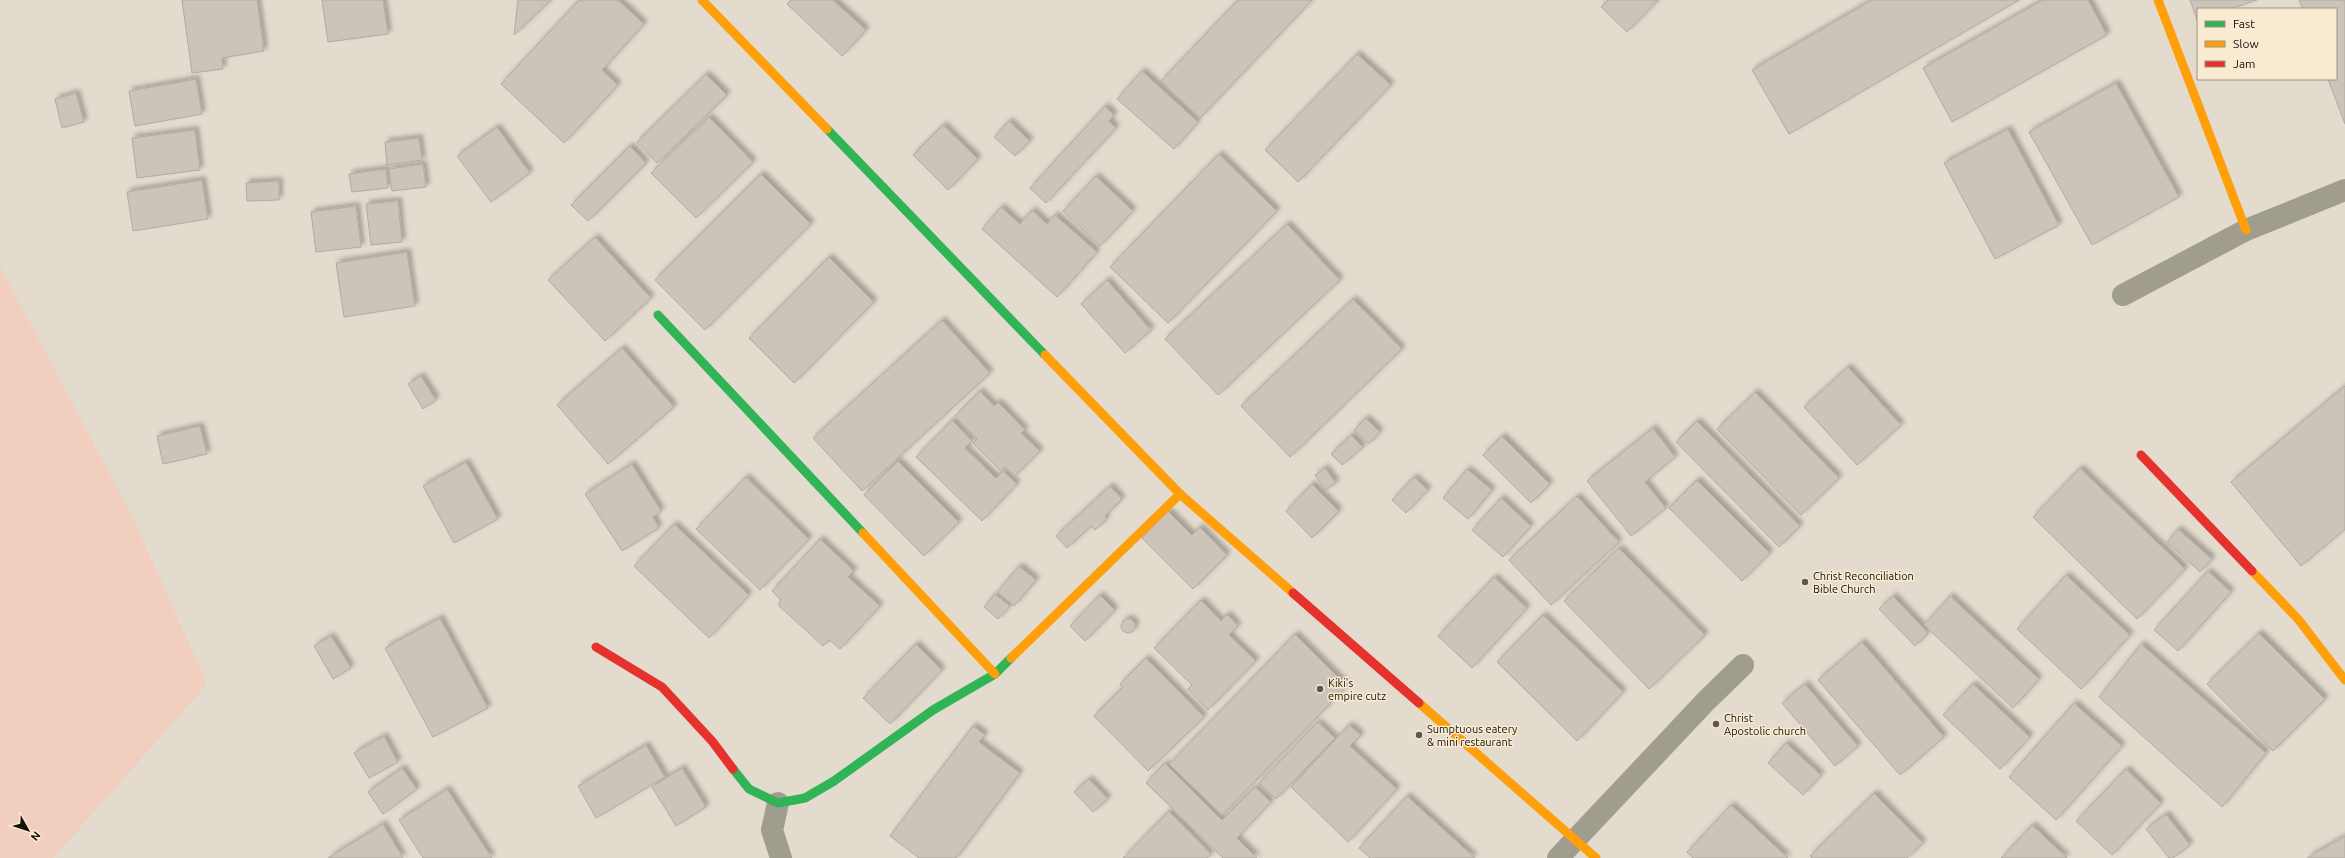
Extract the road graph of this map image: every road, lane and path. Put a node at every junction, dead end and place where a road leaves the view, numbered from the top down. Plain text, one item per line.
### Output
1 (702, 0) edge
2 (2158, 0) edge
3 (2345, 190) edge
4 (2246, 230) junction
5 (2123, 295) dead end
6 (658, 315) dead end
7 (2141, 455) dead end
8 (1180, 494) junction
9 (596, 647) dead end
10 (1743, 665) dead end
11 (995, 674) junction
12 (2345, 680) edge
13 (778, 803) junction
14 (1576, 839) junction
15 (781, 858) edge
16 (1558, 858) edge
17 (1596, 858) edge

1 - 8 street
2 - 4 street
3 - 4 street
4 - 5 street
6 - 11 street
7 - 12 street
8 - 11 street
8 - 14 street
9 - 13 street
10 - 14 street
11 - 13 street
13 - 15 street
14 - 16 street
14 - 17 street

